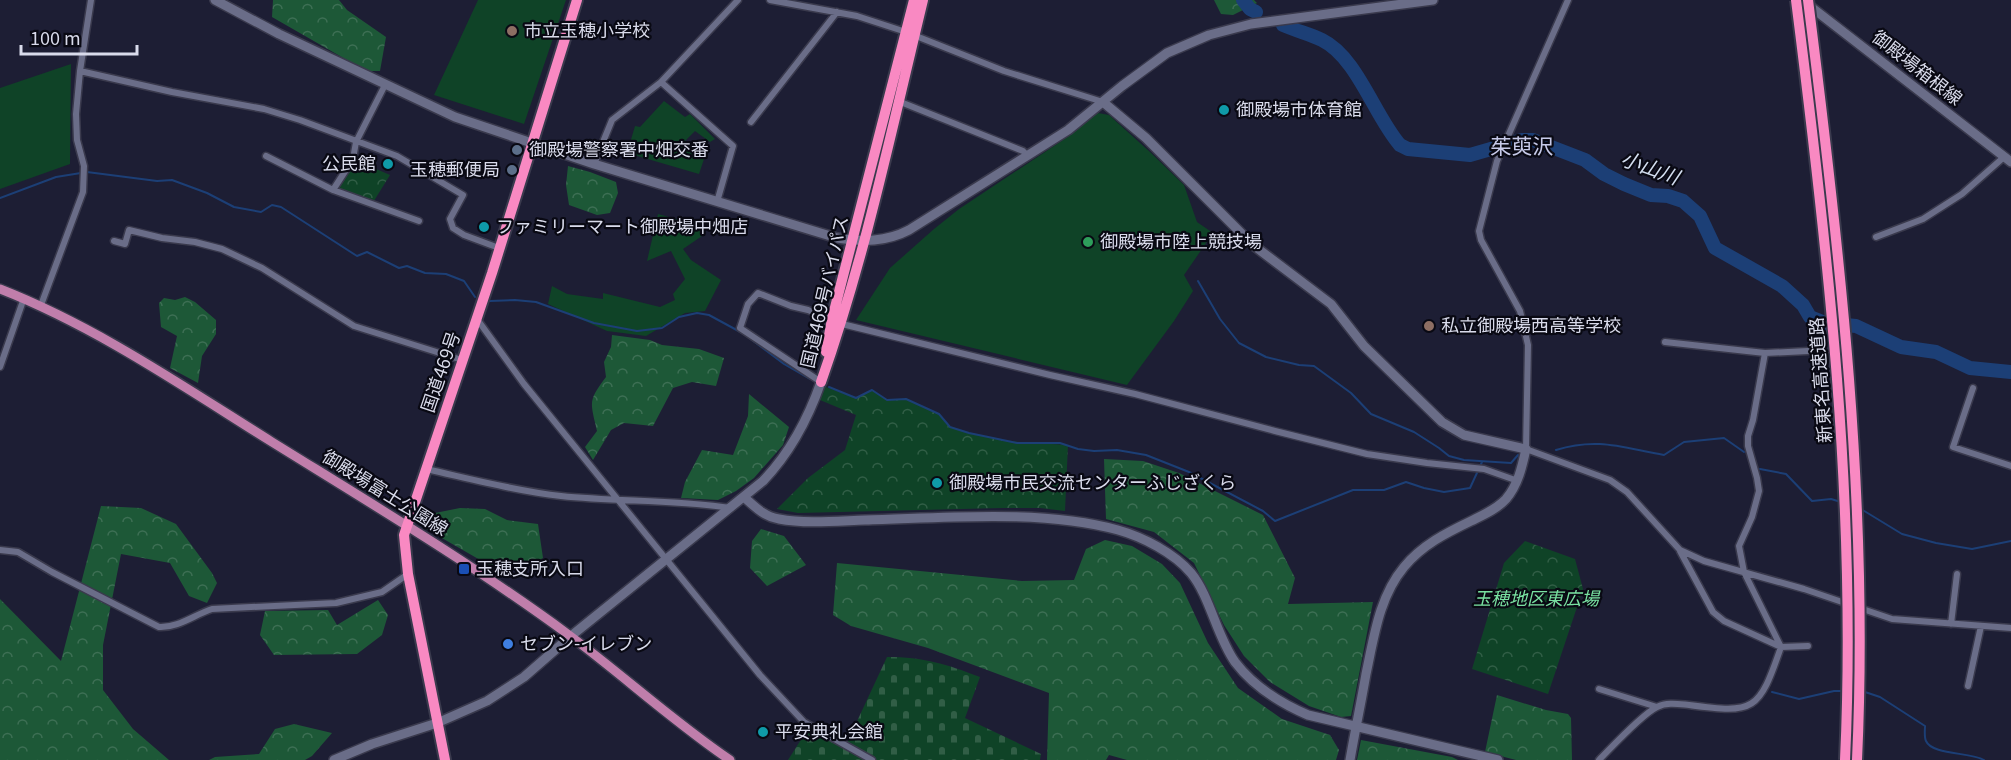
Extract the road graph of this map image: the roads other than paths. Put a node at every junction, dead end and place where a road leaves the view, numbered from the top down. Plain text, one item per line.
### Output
1 (92, 0) edge
2 (215, 0) edge
3 (577, 0) edge
4 (738, 0) edge
5 (770, 0) edge
6 (914, 0) edge
7 (923, 0) edge
8 (1433, 0) edge
9 (1568, 0) edge
10 (1796, 0) edge
11 (1802, 0) edge
12 (1808, 0) edge
13 (1389, 3) edge
14 (837, 12) junction
15 (910, 34) junction
16 (80, 71) junction
17 (661, 82) junction
18 (385, 85) junction
19 (898, 101) junction
20 (1103, 102) junction
21 (751, 122) dead end
22 (356, 142) junction
23 (532, 142) junction
24 (1027, 155) junction
25 (266, 156) dead end
26 (2008, 159) edge
27 (594, 164) junction
28 (333, 190) junction
29 (717, 202) junction
30 (419, 221) dead end
31 (1876, 237) dead end
32 (114, 241) dead end
33 (853, 241) junction
34 (865, 241) junction
35 (500, 248) junction
36 (0, 289) edge
37 (24, 298) junction
38 (41, 305) junction
39 (477, 319) junction
40 (837, 321) junction
41 (1665, 342) dead end
42 (1808, 351) dead end
43 (1765, 353) junction
44 (462, 360) junction
45 (0, 367) edge
46 (821, 382) junction
47 (1973, 388) dead end
48 (1526, 449) junction
49 (2011, 466) edge
50 (426, 469) junction
51 (1518, 481) junction
52 (745, 498) junction
53 (619, 500) junction
54 (732, 508) junction
55 (406, 526) junction
56 (0, 550) edge
57 (1680, 550) junction
58 (666, 560) junction
59 (1744, 572) junction
60 (408, 574) junction
61 (1957, 574) dead end
62 (1951, 624) junction
63 (1981, 626) junction
64 (2011, 628) edge
65 (571, 636) junction
66 (1808, 646) dead end
67 (1781, 647) junction
68 (1968, 686) dead end
69 (1599, 689) dead end
70 (1657, 707) junction
71 (437, 723) junction
72 (1356, 726) junction
73 (334, 760) edge
74 (445, 760) edge
75 (730, 760) edge
76 (872, 760) edge
77 (1350, 760) edge
78 (1498, 760) edge
79 (1599, 760) edge
80 (1845, 760) edge
81 (1857, 760) edge

1 - 16 street
2 - 18 street
3 - 23 highway, 国道469号
4 - 17 street
5 - 14 street
6 - 15 highway, 国道469号バイパス
7 - 15 highway, 国道469号バイパス
8 - 13 street
9 - 48 street
10 - 80 highway, 新東名高速道路, bridge
11 - 26 street, 御殿場箱根線
12 - 81 highway, 新東名高速道路, bridge
13 - 20 street
14 - 15 street
14 - 21 street
15 - 19 highway, 国道469号バイパス
15 - 20 street
15 - 33 highway, 国道469号バイパス
16 - 22 street
16 - 38 street
17 - 27 street
17 - 29 street
18 - 22 street
18 - 23 street
19 - 24 street
19 - 34 highway, 国道469号バイパス
20 - 24 street
20 - 48 street
22 - 28 street
22 - 35 street
23 - 27 street
23 - 35 highway, 国道469号
24 - 34 street
25 - 28 street
26 - 31 street
27 - 29 street
28 - 30 street
29 - 33 street
32 - 44 street
33 - 34 street
33 - 40 highway, 国道469号バイパス
34 - 40 highway, 国道469号バイパス
35 - 39 highway, 国道469号
36 - 37 main road, 御殿場富士公園線
37 - 38 main road, 御殿場富士公園線
37 - 45 street
38 - 55 main road, 御殿場富士公園線
39 - 44 highway, 国道469号
39 - 53 street
40 - 46 highway, 国道469号バイパス
40 - 46 street
40 - 51 street
41 - 43 street
42 - 43 street
43 - 59 street
44 - 50 highway, 国道469号
46 - 52 street
47 - 49 street
48 - 51 street
48 - 57 street
50 - 53 street
50 - 55 highway, 国道469号
51 - 72 street
52 - 54 street
52 - 72 street
53 - 54 street
53 - 58 street
54 - 58 street
55 - 60 highway, 国道469号
55 - 65 main road, 御殿場富士公園線
56 - 60 street
57 - 59 street
57 - 67 street
58 - 65 street
58 - 76 street
59 - 62 street
59 - 67 street
60 - 71 highway, 国道469号
61 - 62 street
62 - 63 street
63 - 64 street
63 - 68 street
65 - 71 street
65 - 75 main road, 御殿場富士公園線
66 - 67 street
67 - 70 street
69 - 70 street
70 - 79 street
71 - 73 street
71 - 74 highway, 国道469号
72 - 77 street
72 - 78 street

